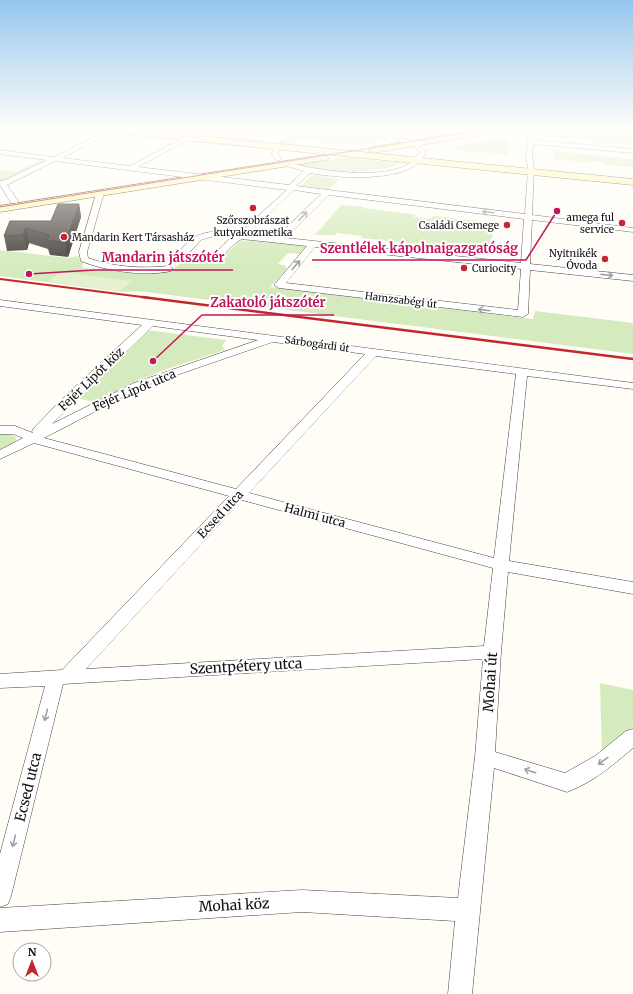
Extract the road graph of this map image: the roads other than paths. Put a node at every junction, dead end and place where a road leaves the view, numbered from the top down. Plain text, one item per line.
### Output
1 (19, 175) edge
2 (184, 175) edge
3 (189, 175) edge
4 (304, 175) edge
5 (347, 175) edge
6 (530, 175) edge
7 (581, 175) edge
8 (229, 176) joint
9 (202, 177) junction
10 (633, 182) edge
11 (1, 184) edge
12 (292, 188) junction
13 (334, 188) junction
14 (100, 193) junction
15 (14, 202) junction
16 (0, 204) edge
17 (0, 209) edge
18 (527, 217) junction
19 (633, 230) edge
20 (241, 236) junction
21 (280, 240) junction
22 (313, 244) junction
23 (526, 266) junction
24 (168, 269) dead end
25 (633, 278) edge
26 (0, 303) edge
27 (150, 322) junction
28 (274, 338) junction
29 (373, 352) junction
30 (522, 371) junction
31 (633, 386) edge
32 (0, 430) edge
33 (34, 437) junction
34 (0, 455) edge
35 (238, 495) junction
36 (501, 565) junction
37 (633, 588) edge
38 (492, 652) junction
39 (61, 677) junction
40 (0, 681) edge
41 (633, 737) edge
42 (485, 757) junction
43 (0, 896) edge
44 (468, 910) junction
45 (0, 920) edge
46 (460, 994) edge

1 - 11 street
2 - 15 main road
3 - 9 street
4 - 12 street
5 - 13 street
6 - 18 street
7 - 10 main road
8 - 9 main road
8 - 12 street
9 - 14 main road
11 - 15 street
12 - 13 street
12 - 20 street
18 -> 13 street
21 -> 13 street
14 - 17 main road
14 - 24 street
15 - 16 main road
18 - 19 street
18 - 23 street
20 - 20 street
20 - 21 street
21 - 22 street
22 - 23 street
23 -> 22 street, Hamzsabégi út
23 -> 25 street
26 - 27 street, Sárbogárdi út
27 - 28 street, Sárbogárdi út
27 - 33 street, Fejér Lipót köz
28 - 29 street, Sárbogárdi út
28 - 33 street, Fejér Lipót utca
29 - 30 street, Sárbogárdi út
29 - 35 street, Ecsed utca
30 - 31 street, Sárbogárdi út
30 - 36 street, Mohai út
32 - 33 street, Halmi utca
33 - 34 street, Fejér Lipót utca
33 - 35 street, Halmi utca
35 - 36 street, Halmi utca
35 - 39 street, Ecsed utca
36 - 37 street, Halmi utca
36 - 38 street, Mohai út
38 - 39 street, Szentpétery utca
38 - 42 street, Mohai út
39 - 40 street, Szentpétery utca
39 -> 43 street, Ecsed utca
41 -> 42 street
42 - 44 street, Mohai út
44 - 45 street, Mohai köz
44 - 46 street, Mohai út

